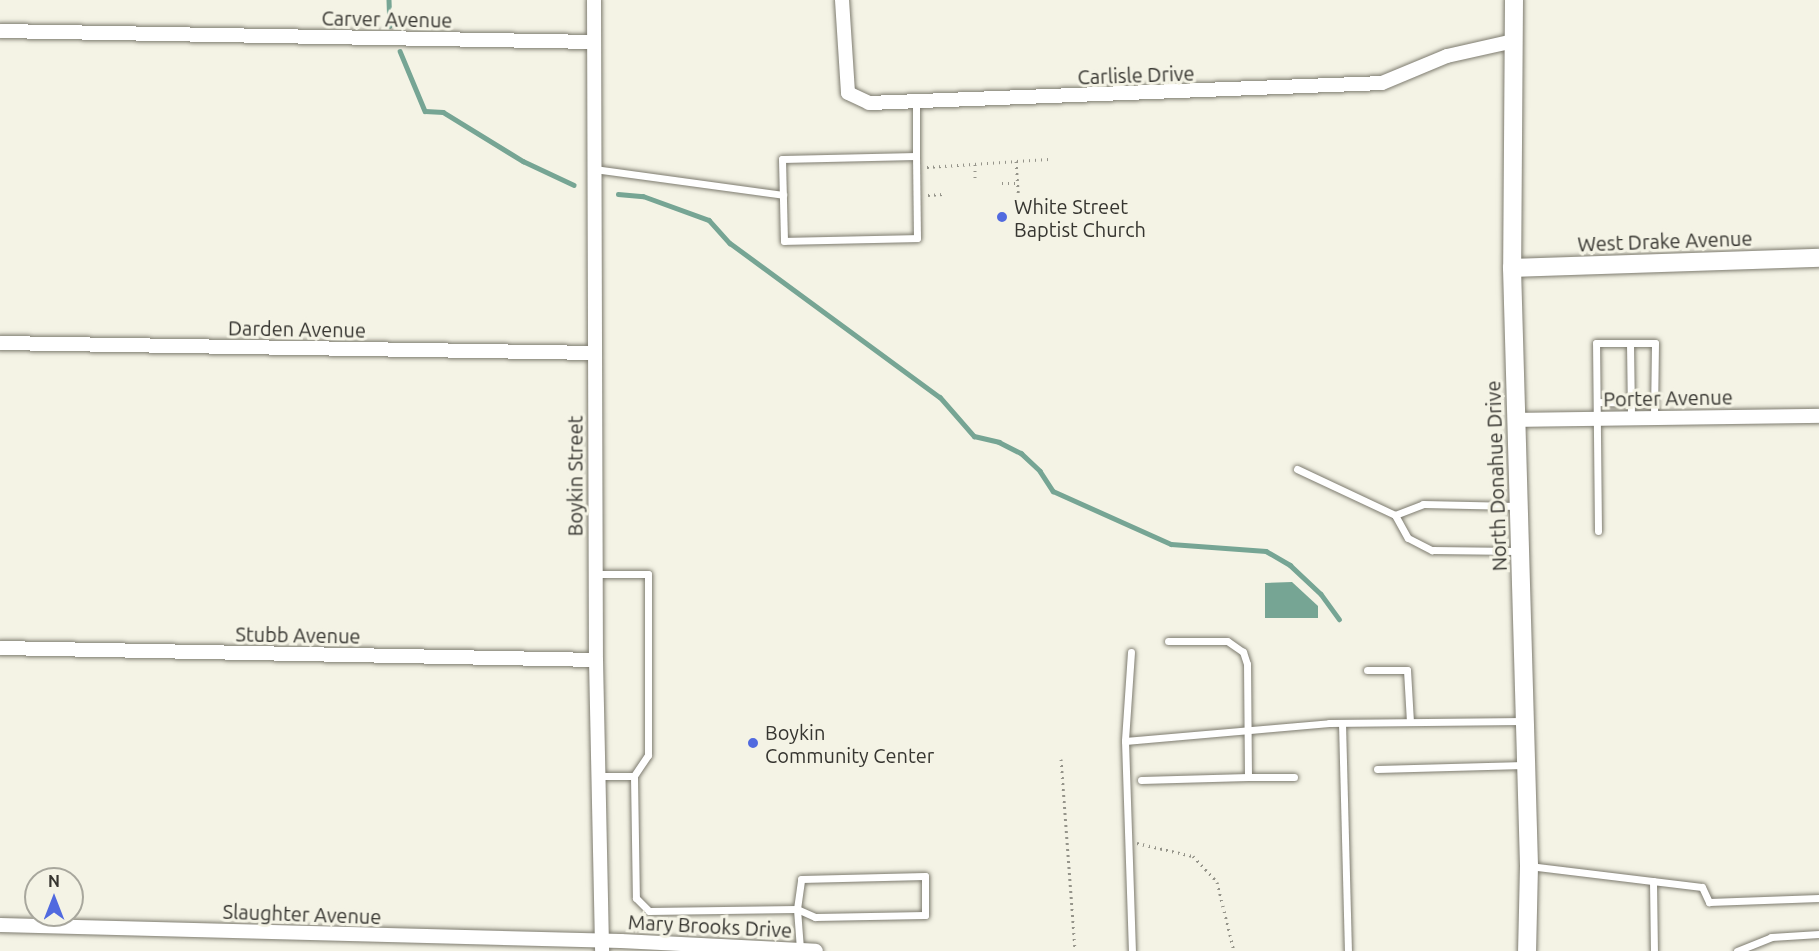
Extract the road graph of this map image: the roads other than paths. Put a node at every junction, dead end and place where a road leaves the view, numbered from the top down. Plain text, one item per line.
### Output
1 (594, 0) edge
2 (842, 0) edge
3 (1514, 0) edge
4 (0, 31) edge
5 (1514, 41) junction
6 (594, 42) junction
7 (916, 102) junction
8 (916, 156) junction
9 (594, 170) junction
10 (783, 195) junction
11 (1819, 258) edge
12 (1512, 268) junction
13 (0, 343) edge
14 (1630, 343) junction
15 (594, 353) junction
16 (1597, 402) junction
17 (1631, 402) junction
18 (1654, 403) junction
19 (1819, 416) edge
20 (1597, 418) junction
21 (1631, 418) junction
22 (1654, 418) junction
23 (1516, 420) junction
24 (1297, 469) dead end
25 (1519, 506) junction
26 (1395, 515) junction
27 (1598, 531) dead end
28 (1521, 551) junction
29 (595, 574) junction
30 (1168, 641) dead end
31 (0, 648) edge
32 (1131, 652) dead end
33 (596, 660) junction
34 (1367, 670) dead end
35 (1526, 721) junction
36 (1410, 722) junction
37 (1342, 723) junction
38 (1246, 730) junction
39 (1125, 741) junction
40 (1527, 765) junction
41 (1377, 769) dead end
42 (598, 776) junction
43 (634, 776) junction
44 (1248, 777) junction
45 (1294, 777) dead end
46 (1141, 780) dead end
47 (1529, 866) junction
48 (1653, 881) junction
49 (1819, 898) edge
50 (797, 909) junction
51 (0, 925) edge
52 (1819, 934) edge
53 (602, 946) edge
54 (800, 949) junction
55 (816, 951) edge
56 (1132, 951) edge
57 (1348, 951) edge
58 (1527, 951) edge
59 (1654, 951) edge
60 (1737, 951) edge

1 - 6 street, Boykin Street
2 - 7 street, Carlisle Drive
3 - 5 street, North Donahue Drive
4 - 6 street, Carver Avenue
5 - 7 street, Carlisle Drive
5 - 12 street, North Donahue Drive
6 - 9 street, Boykin Street
7 - 8 lane
8 - 10 lane
8 - 10 lane
9 - 10 lane
9 - 15 street, Boykin Street
11 - 12 street, West Drake Avenue
12 - 23 street, North Donahue Drive
13 - 15 street, Darden Avenue
14 - 16 lane
14 - 17 lane
14 - 18 lane
15 - 29 street, Boykin Street
16 - 17 lane
16 - 20 lane
17 - 18 lane
17 - 21 lane
18 - 22 lane
19 - 22 street, Porter Avenue
20 - 21 street, Porter Avenue
20 - 23 street, Porter Avenue
20 - 27 lane
21 - 22 street, Porter Avenue
23 - 25 street, North Donahue Drive
24 - 26 lane
25 - 26 lane
25 - 28 street, North Donahue Drive
26 - 28 lane
28 - 35 street, North Donahue Drive
29 - 33 street, Boykin Street
29 - 43 lane
30 - 38 lane
31 - 33 street, Stubb Avenue
32 - 39 lane
33 - 42 street, Boykin Street
34 - 36 lane
35 - 36 lane
35 - 40 street, North Donahue Drive
36 - 37 lane
37 - 38 lane
37 - 57 lane
38 - 39 lane
38 - 44 lane
39 - 56 lane
40 - 41 lane
40 - 47 street, North Donahue Drive
42 - 43 lane
42 - 53 street, Boykin Street
43 - 50 lane
44 - 45 lane
44 - 46 lane
47 - 48 lane
47 - 58 street, North Donahue Drive
48 - 49 lane
48 - 59 lane
50 - 50 lane
50 - 54 lane
51 - 53 street, Slaughter Avenue
52 - 60 lane
53 - 54 street, Mary Brooks Drive
54 - 55 street, Mary Brooks Drive

